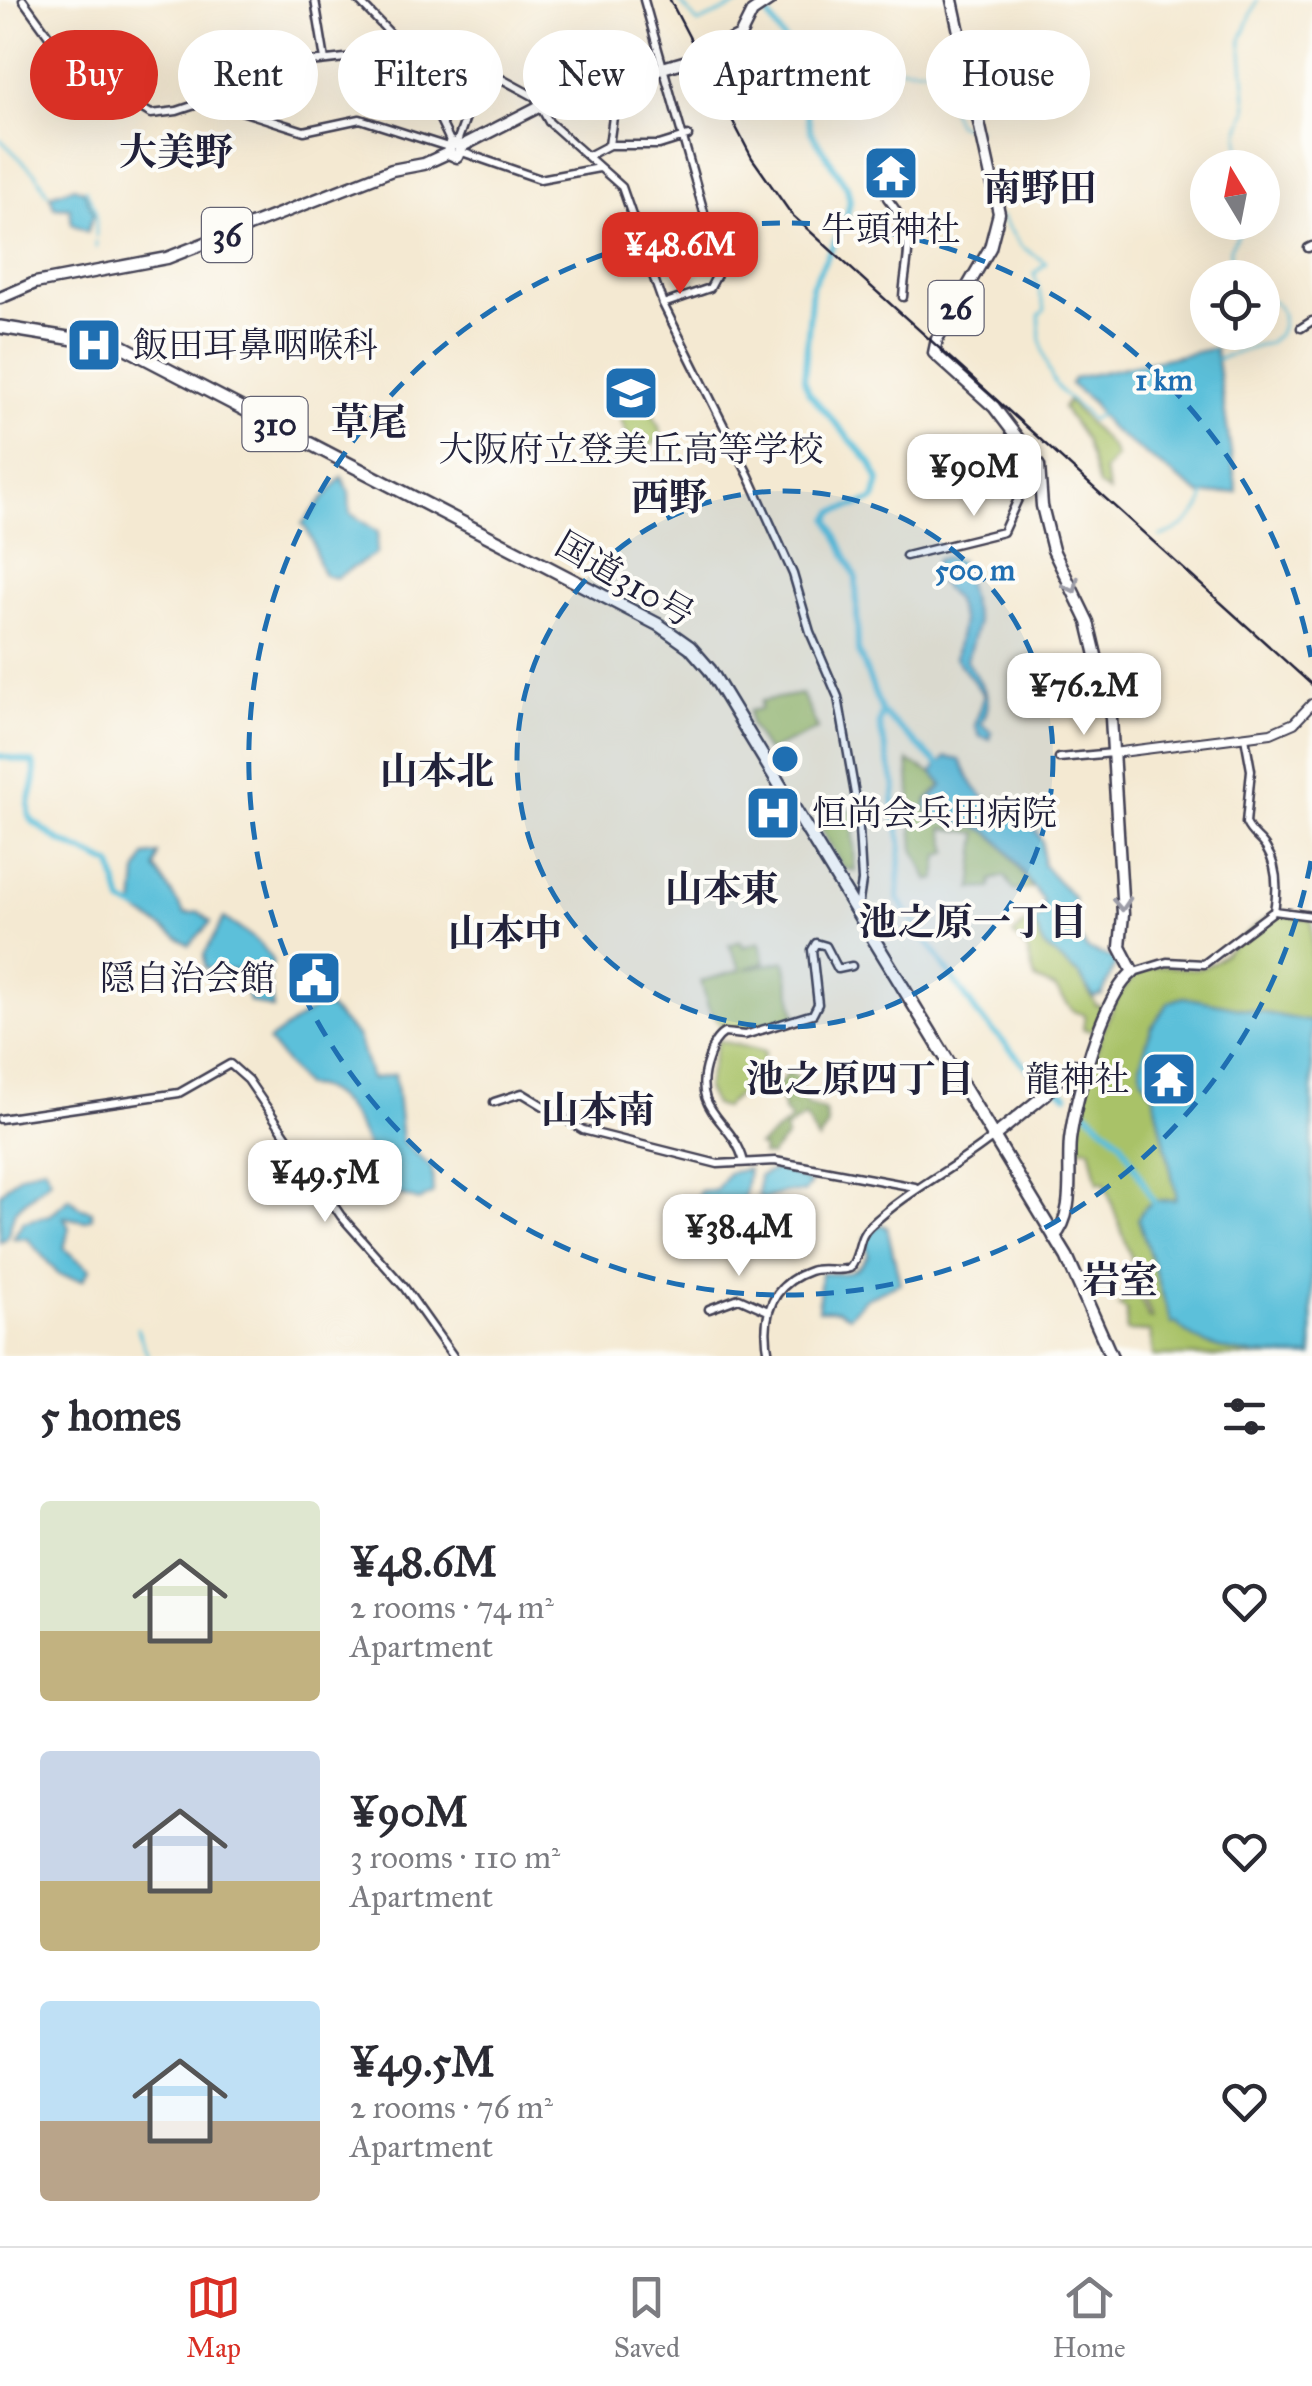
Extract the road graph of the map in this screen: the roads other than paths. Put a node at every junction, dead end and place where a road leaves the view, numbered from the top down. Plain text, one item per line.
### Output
1 (23, 0) edge
2 (314, 0) edge
3 (358, 0) edge
4 (644, 0) edge
5 (952, 0) edge
6 (765, 3) edge
7 (386, 30) edge
8 (338, 59) edge
9 (325, 60) junction
10 (318, 61) edge
11 (660, 68) junction
12 (178, 111) edge
13 (523, 116) edge
14 (270, 120) edge
15 (441, 120) edge
16 (466, 120) edge
17 (548, 120) edge
18 (612, 120) edge
19 (685, 137) junction
20 (609, 145) junction
21 (455, 147) junction
22 (588, 156) junction
23 (600, 168) junction
24 (887, 198) dead end
25 (903, 297) dead end
26 (0, 298) edge
27 (663, 304) junction
28 (1312, 322) edge
29 (0, 327) edge
30 (1300, 328) dead end
31 (1034, 462) junction
32 (906, 556) dead end
33 (1312, 704) edge
34 (1245, 736) junction
35 (1113, 753) junction
36 (1058, 758) dead end
37 (1274, 912) junction
38 (857, 914) junction
39 (1312, 916) edge
40 (852, 966) dead end
41 (1133, 972) junction
42 (1086, 1066) junction
43 (494, 1102) dead end
44 (0, 1120) edge
45 (992, 1138) junction
46 (744, 1162) junction
47 (915, 1187) junction
48 (1054, 1237) junction
49 (709, 1309) dead end
50 (768, 1311) junction
51 (453, 1356) edge
52 (769, 1356) edge
53 (1111, 1356) edge

1 - 12 street
2 - 9 street
3 - 7 street
4 - 11 street
5 - 31 main road, 26
6 - 11 main road, 36
8 - 9 street
9 - 10 street
11 - 19 street
13 - 21 main road, 36
14 - 21 street
15 - 21 street
16 - 21 street
17 - 22 street
18 - 20 street
19 - 20 street
19 - 27 street
20 - 22 street
21 - 23 street
21 - 26 main road, 36
22 - 23 street
23 - 27 street
24 - 25 street
27 - 38 street
28 - 30 street
29 - 38 highway, 国道310号 / 310
31 - 32 street
31 -> 35 main road, 26
33 - 34 main road
34 - 35 main road
34 - 37 street
35 - 36 street
35 -> 41 main road, 26
37 - 39 street
37 - 41 street
38 - 45 highway, 国道310号 / 310
40 - 46 street
41 - 42 main road
42 - 45 main road
42 - 48 main road
43 - 46 street
44 - 51 street
45 - 47 street
45 - 48 highway, 国道310号 / 310
46 - 47 street
47 - 50 street
48 - 53 highway, 国道310号 / 310
49 - 50 street
50 - 52 street

